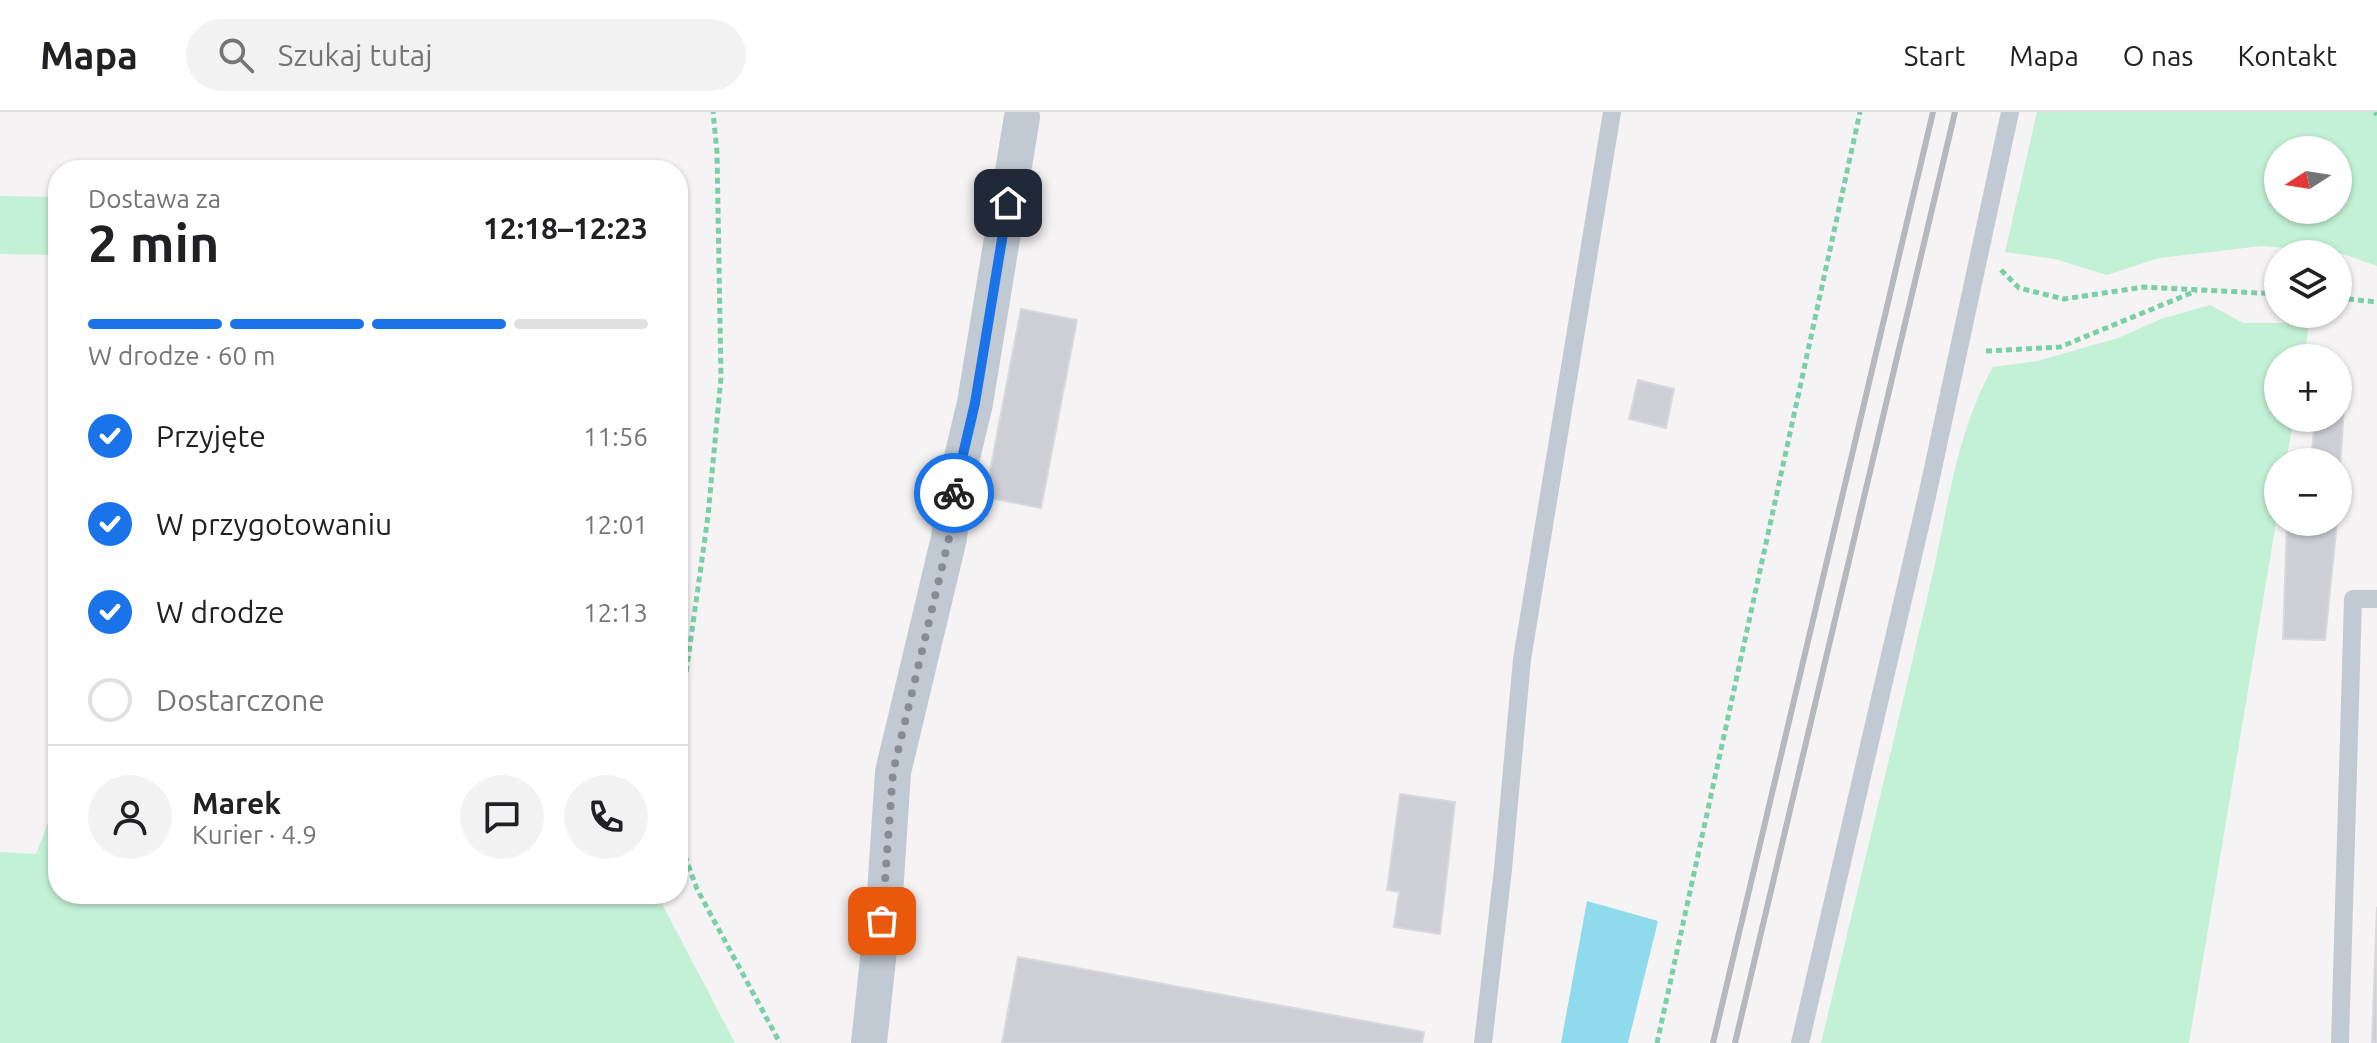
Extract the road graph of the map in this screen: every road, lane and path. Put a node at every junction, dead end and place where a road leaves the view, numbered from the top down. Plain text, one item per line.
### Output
1 (713, 112) edge
2 (1612, 112) edge
3 (1860, 112) edge
4 (2010, 112) edge
5 (1023, 115) edge
6 (1982, 250) junction
7 (2201, 289) junction
8 (2264, 293) edge
9 (2352, 299) edge
10 (2377, 302) edge
11 (1958, 357) junction
12 (2377, 599) edge
13 (688, 659) edge
14 (688, 864) edge
15 (780, 1043) edge
16 (869, 1043) edge
17 (1483, 1043) edge
18 (1657, 1043) edge
19 (1800, 1043) edge
20 (2340, 1043) edge

1 - 13 path
2 - 17 lane
3 - 18 path
4 - 6 lane
5 - 16 street
6 - 7 path
6 - 11 lane
7 - 8 path
7 - 11 path
9 - 10 path
11 - 19 lane
12 - 20 lane
14 - 15 path

